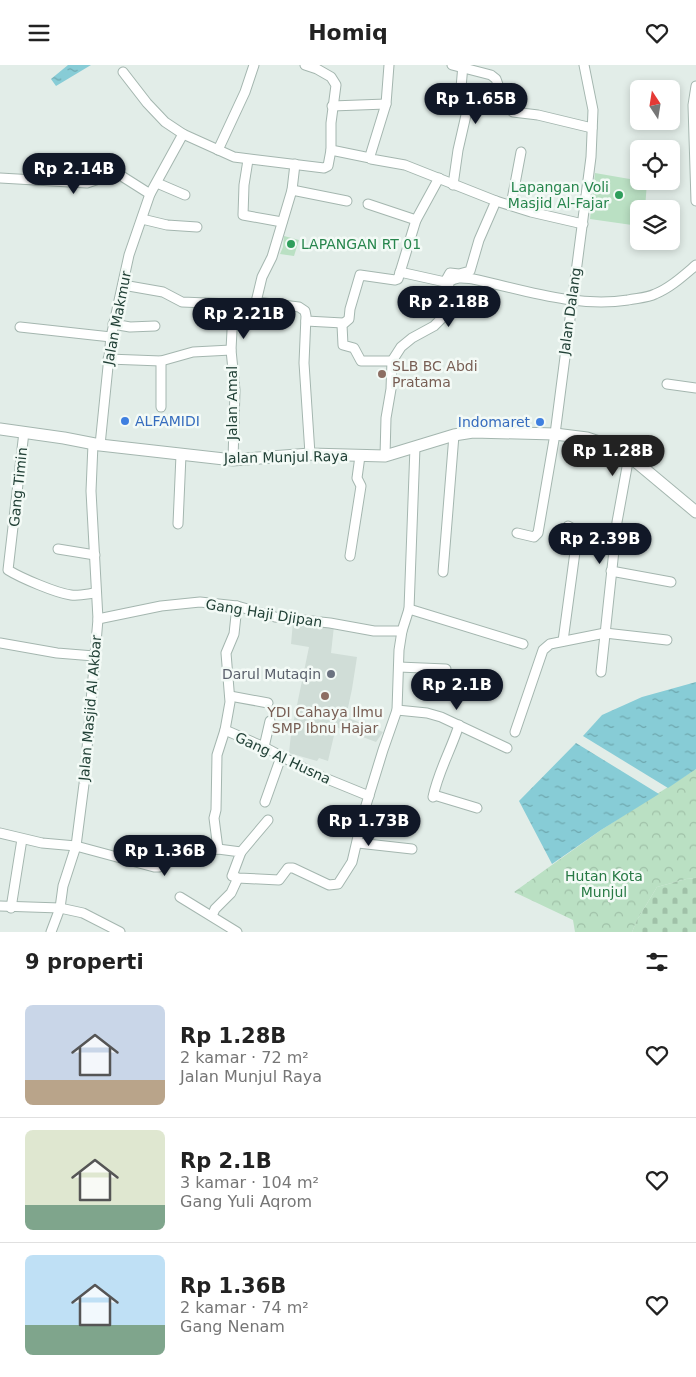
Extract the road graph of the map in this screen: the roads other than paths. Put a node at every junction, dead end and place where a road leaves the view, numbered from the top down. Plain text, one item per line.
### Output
1 (254, 65) edge
2 (305, 65) edge
3 (389, 65) edge
4 (452, 65) edge
5 (584, 65) edge
6 (463, 66) edge
7 (123, 72) dead end
8 (696, 86) edge
9 (386, 104) junction
10 (332, 106) junction
11 (592, 128) junction
12 (183, 134) junction
13 (695, 144) edge
14 (218, 150) junction
15 (331, 150) junction
16 (521, 152) dead end
17 (370, 158) junction
18 (248, 160) junction
19 (295, 164) junction
20 (439, 177) junction
21 (0, 178) edge
22 (157, 183) junction
23 (453, 185) junction
24 (292, 190) junction
25 (150, 194) junction
26 (185, 195) dead end
27 (347, 201) dead end
28 (496, 201) junction
29 (696, 201) edge
30 (368, 204) dead end
31 (511, 205) junction
32 (142, 219) junction
33 (416, 220) junction
34 (282, 222) junction
35 (583, 224) junction
36 (198, 227) dead end
37 (696, 265) edge
38 (400, 272) junction
39 (123, 285) junction
40 (571, 300) junction
41 (256, 302) junction
42 (233, 311) junction
43 (306, 321) junction
44 (344, 323) junction
45 (114, 324) junction
46 (155, 326) dead end
47 (20, 327) dead end
48 (111, 337) junction
49 (231, 350) junction
50 (108, 359) junction
51 (161, 361) junction
52 (392, 361) junction
53 (667, 384) dead end
54 (696, 388) edge
55 (161, 407) dead end
56 (0, 429) edge
57 (24, 432) junction
58 (555, 434) junction
59 (454, 435) junction
60 (96, 445) junction
61 (415, 447) junction
62 (310, 454) junction
63 (181, 455) junction
64 (360, 456) junction
65 (385, 456) junction
66 (628, 456) junction
67 (233, 459) junction
68 (696, 512) edge
69 (178, 525) dead end
70 (568, 526) dead end
71 (517, 533) dead end
72 (58, 549) dead end
73 (94, 555) junction
74 (350, 555) dead end
75 (611, 571) junction
76 (443, 572) dead end
77 (670, 582) dead end
78 (95, 593) junction
79 (237, 606) junction
80 (409, 609) junction
81 (98, 619) junction
82 (402, 631) junction
83 (605, 633) junction
84 (667, 640) dead end
85 (563, 641) junction
86 (0, 643) edge
87 (523, 644) dead end
88 (94, 656) junction
89 (399, 667) junction
90 (446, 669) dead end
91 (601, 672) dead end
92 (230, 696) junction
93 (268, 703) dead end
94 (397, 710) junction
95 (270, 721) dead end
96 (459, 725) junction
97 (226, 730) junction
98 (515, 732) dead end
99 (264, 747) junction
100 (507, 748) dead end
101 (281, 757) junction
102 (369, 796) junction
103 (265, 802) dead end
104 (477, 808) dead end
105 (268, 820) dead end
106 (0, 833) edge
107 (22, 839) junction
108 (358, 843) junction
109 (76, 847) junction
110 (218, 849) junction
111 (412, 849) dead end
112 (241, 852) junction
113 (238, 878) junction
114 (180, 897) dead end
115 (0, 908) edge
116 (12, 908) junction
117 (60, 908) junction
118 (212, 916) junction
119 (237, 931) edge
120 (50, 932) edge
121 (120, 932) edge

1 - 14 street
2 - 10 street
3 - 9 street
4 - 6 street
5 - 11 street, Jalan Dalang
6 - 11 street
6 - 23 street
7 - 12 street
8 - 13 street
9 - 10 street
9 - 17 street
10 - 15 street
11 - 35 street, Jalan Dalang
12 - 14 street
12 - 22 street, Jalan Makmur
13 - 29 street
14 - 18 street
15 - 17 street
15 - 19 street
16 - 31 street
17 - 20 street
18 - 19 street
18 - 34 street
19 - 24 street
20 - 23 street
20 - 33 street
21 - 25 street
22 - 25 street, Jalan Makmur
22 - 26 street
23 - 28 street
24 - 27 street
24 - 34 street
25 - 32 street, Jalan Makmur
28 - 31 street
28 - 38 street
30 - 33 street
31 - 35 street
32 - 36 street
32 - 39 street, Jalan Makmur
33 - 38 street
34 - 41 street
35 - 40 street, Jalan Dalang
37 - 40 street
38 - 44 street
39 - 42 street
39 - 45 street, Jalan Makmur
40 - 52 street
40 - 58 street, Jalan Dalang
41 - 42 street
41 - 43 street
42 - 49 street, Jalan Amal
43 - 44 street
43 - 62 street
44 - 52 street
45 - 46 street
45 - 48 street, Jalan Makmur
47 - 48 street
48 - 50 street, Jalan Makmur
49 - 51 street
49 - 67 street, Jalan Amal
50 - 51 street
50 - 60 street, Jalan Makmur
51 - 55 street
52 - 65 street
53 - 54 street
56 - 57 street, Jalan Munjul Raya
57 - 60 street, Jalan Munjul Raya
57 - 78 street, Gang Timin
58 - 59 street, Jalan Munjul Raya
58 - 66 street, Jalan Munjul Raya
58 - 71 street, Jalan Dalang
59 - 61 street, Jalan Munjul Raya
59 - 76 street
60 - 63 street, Jalan Munjul Raya
60 - 73 street, Jalan Masjid Al Akbar
61 - 65 street, Jalan Munjul Raya
61 - 80 street
62 - 64 street, Jalan Munjul Raya
62 - 67 street, Jalan Munjul Raya
63 - 67 street, Jalan Munjul Raya
63 - 69 street
64 - 65 street, Jalan Munjul Raya
64 - 74 street
66 - 68 street, Jalan Munjul Raya
66 - 75 street
70 - 85 street
72 - 73 street
73 - 78 street, Jalan Masjid Al Akbar
75 - 77 street
75 - 83 street
78 - 81 street, Jalan Masjid Al Akbar
79 - 81 street, Gang Haji Djipan
79 - 82 street, Gang Haji Djipan
79 - 92 street
80 - 82 street
80 - 87 street
81 - 88 street, Jalan Masjid Al Akbar
82 - 89 street
83 - 84 street
83 - 85 street
83 - 91 street
85 - 98 street
86 - 88 street
88 - 109 street, Jalan Masjid Al Akbar
89 - 90 street
89 - 94 street
92 - 93 street
92 - 97 street
94 - 96 street
94 - 102 street
95 - 99 street
96 - 100 street
96 - 104 street
97 - 99 street, Gang Al Husna
97 - 110 street
99 - 101 street, Gang Al Husna
101 - 102 street, Gang Al Husna
101 - 103 street
102 - 108 street
105 - 112 street
106 - 107 street
107 - 109 street
107 - 116 street
108 - 111 street
108 - 113 street
109 - 110 street
109 - 117 street, Jalan Masjid Al Akbar
110 - 112 street
112 - 113 street
113 - 118 street
114 - 118 street
115 - 116 street
116 - 117 street
117 - 120 street, Jalan Masjid Al Akbar
117 - 121 street
118 - 119 street

